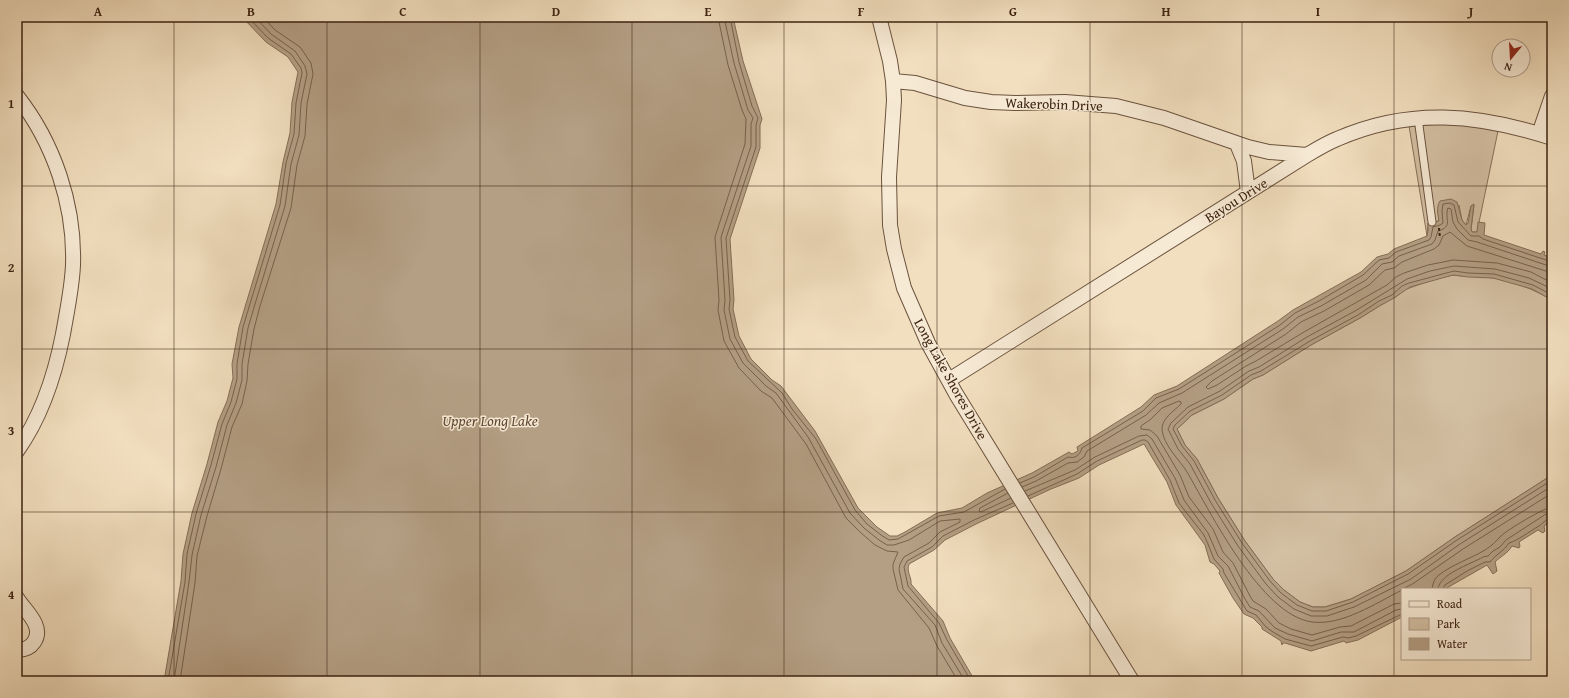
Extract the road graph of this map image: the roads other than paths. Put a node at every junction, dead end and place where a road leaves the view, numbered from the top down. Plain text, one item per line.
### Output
1 (879, 17) edge
2 (893, 81) junction
3 (17, 96) edge
4 (1552, 96) edge
5 (1418, 118) junction
6 (1546, 136) edge
7 (1236, 144) junction
8 (1307, 154) junction
9 (1248, 192) junction
10 (1432, 222) dead end
11 (949, 380) junction
12 (17, 451) edge
13 (17, 598) edge
14 (17, 650) edge
15 (1132, 681) edge

1 - 2 street, Long Lake Shores Drive
2 - 7 street, Wakerobin Drive
2 - 11 street, Long Lake Shores Drive
3 - 12 street
4 - 6 street
5 - 6 street, Bayou Drive
5 - 8 street, Bayou Drive
5 - 10 lane
7 - 8 street, Wakerobin Drive
7 - 9 street
8 - 9 street, Bayou Drive
9 - 11 street, Bayou Drive
11 - 15 street, Long Lake Shores Drive
13 - 14 street

